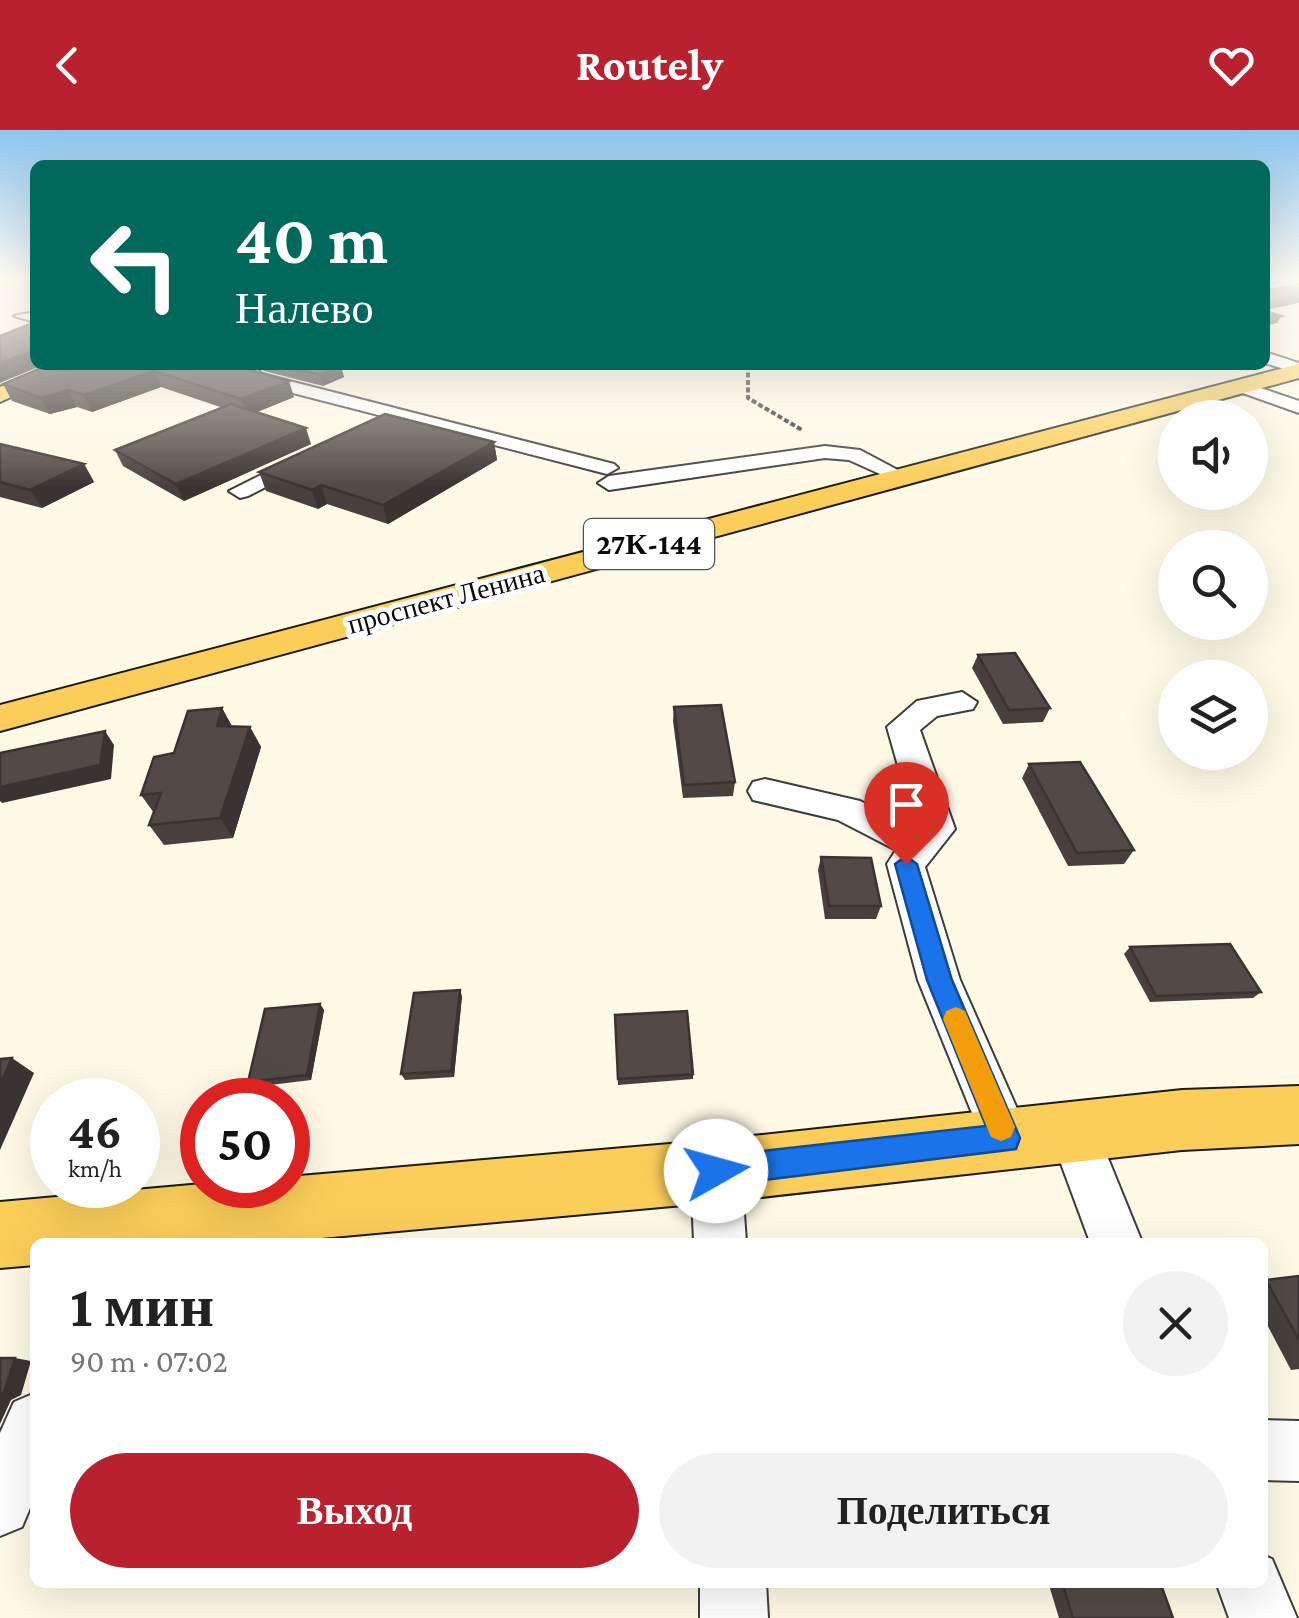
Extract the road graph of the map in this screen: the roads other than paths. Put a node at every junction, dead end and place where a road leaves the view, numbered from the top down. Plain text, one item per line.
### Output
1 (1270, 359) edge
2 (60, 370) edge
3 (245, 370) edge
4 (1299, 370) edge
5 (1243, 387) junction
6 (0, 395) edge
7 (1299, 407) edge
8 (395, 414) junction
9 (360, 431) edge
10 (326, 448) edge
11 (900, 478) junction
12 (240, 491) dead end
13 (962, 702) dead end
14 (0, 718) edge
15 (765, 791) dead end
16 (921, 847) junction
17 (1299, 1115) edge
18 (1073, 1131) junction
19 (1006, 1138) junction
20 (716, 1171) junction
21 (116, 1232) edge
22 (0, 1234) edge
23 (720, 1238) edge
24 (1114, 1238) edge
25 (30, 1434) edge
26 (1268, 1450) edge
27 (1299, 1451) edge
28 (0, 1505) edge
29 (734, 1588) edge
30 (1251, 1588) edge
31 (734, 1618) edge
32 (1263, 1618) edge

1 - 4 street
2 - 6 main road
3 - 8 street
4 - 5 main road, проспект Ленина / 27К-144
5 - 7 street
5 - 11 main road, проспект Ленина / 27К-144
8 - 9 street
8 - 11 street
10 - 12 street
11 - 14 main road, проспект Ленина / 27К-144
13 - 16 street
15 - 16 street
16 - 19 street
17 - 18 main road
18 - 19 main road
18 - 24 street
19 - 20 main road
20 - 21 main road
20 - 23 street
21 - 22 main road
25 - 28 street
26 - 27 street
29 - 31 street
30 - 32 street

